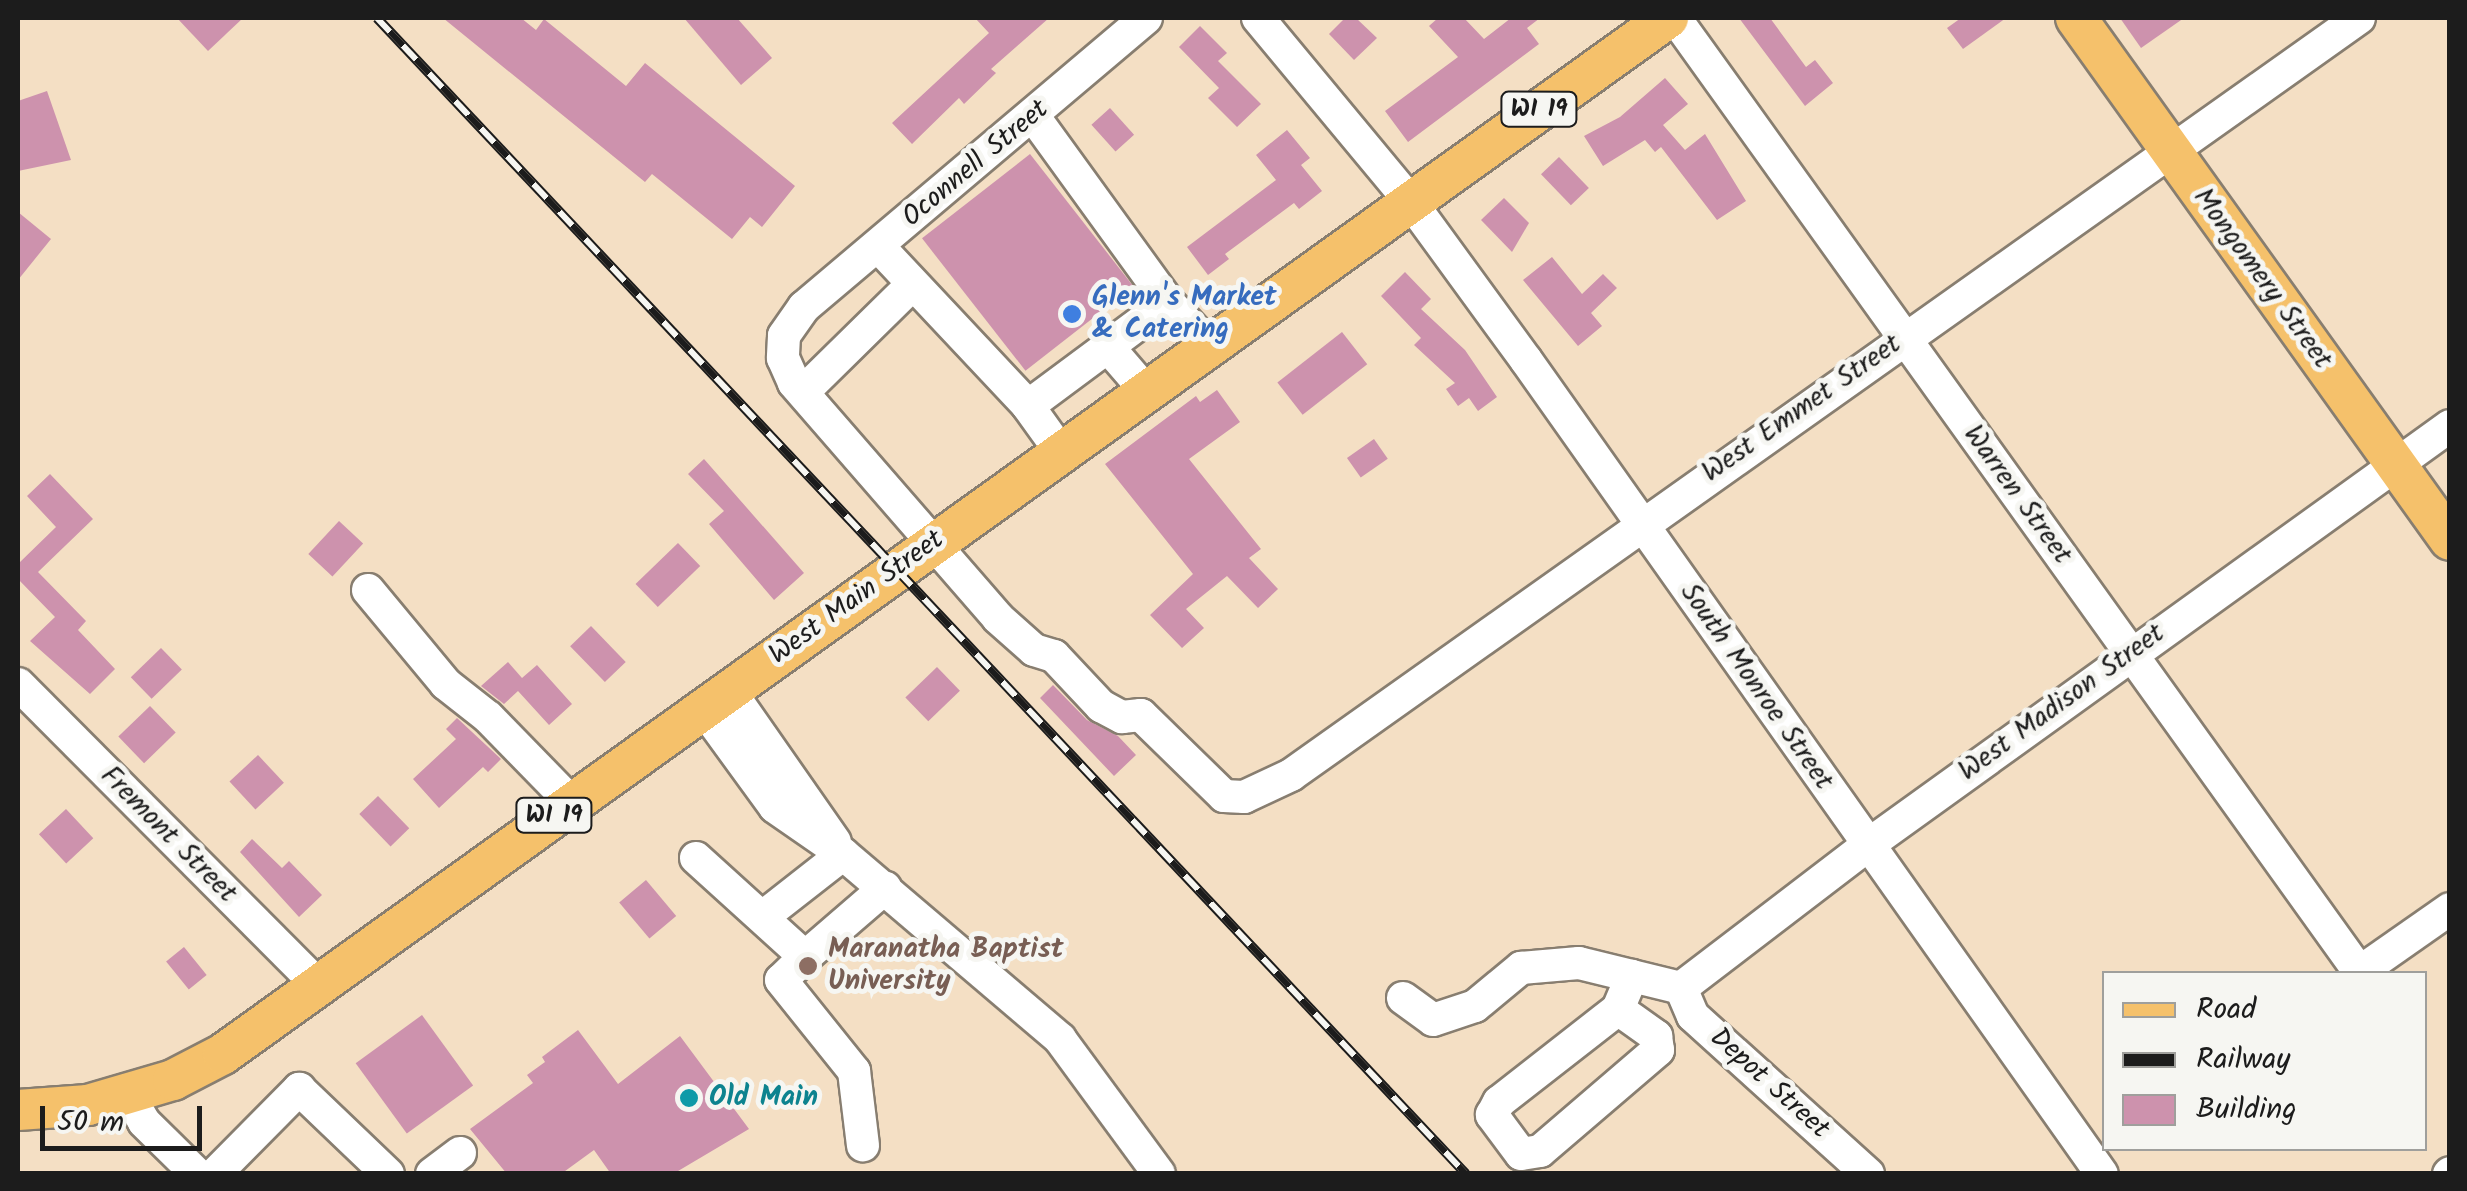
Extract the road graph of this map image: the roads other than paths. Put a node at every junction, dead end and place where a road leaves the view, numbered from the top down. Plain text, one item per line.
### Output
1 (1146, 18) edge
2 (1258, 18) edge
3 (1671, 18) edge
4 (2076, 18) edge
5 (2359, 18) edge
6 (1034, 117) junction
7 (2169, 150) junction
8 (1410, 201) junction
9 (878, 246) junction
10 (911, 286) junction
11 (1168, 302) junction
12 (1904, 337) junction
13 (1209, 346) junction
14 (1108, 347) junction
15 (803, 392) junction
16 (1146, 392) junction
17 (1028, 406) junction
18 (2450, 426) edge
19 (1061, 452) junction
20 (2395, 464) junction
21 (1640, 524) junction
22 (2450, 540) edge
23 (937, 541) junction
24 (368, 590) dead end
25 (2131, 653) junction
26 (18, 684) edge
27 (716, 698) junction
28 (572, 803) junction
29 (1868, 844) junction
30 (844, 854) junction
31 (696, 858) dead end
32 (885, 888) junction
33 (2450, 909) edge
34 (764, 916) junction
35 (805, 957) junction
36 (2358, 971) edge
37 (2362, 971) edge
38 (1632, 976) junction
39 (319, 986) junction
40 (1681, 988) junction
41 (1403, 998) dead end
42 (1618, 1009) junction
43 (128, 1094) junction
44 (18, 1110) edge
45 (863, 1145) dead end
46 (460, 1153) dead end
47 (2097, 1164) edge
48 (179, 1168) edge
49 (215, 1174) edge
50 (388, 1174) edge
51 (432, 1174) edge
52 (1159, 1174) edge
53 (1868, 1174) edge

1 - 6 street, Oconnell Street
2 - 8 street, South Monroe Street
3 - 8 main road, West Main Street / WI 19
3 - 12 street, Warren Street
4 - 7 main road, Mongomery Street
5 - 7 street, West Emmet Street
6 - 9 street, Oconnell Street
6 - 11 street
7 - 12 street, West Emmet Street
7 - 20 main road, Mongomery Street
8 - 13 main road, West Main Street / WI 19
8 - 21 street, South Monroe Street
9 - 10 street
9 - 15 street, Oconnell Street
10 - 15 street
10 - 17 street
11 - 13 street
11 - 14 street
12 - 21 street, West Emmet Street
12 - 25 street, Warren Street
13 - 16 main road, West Main Street / WI 19
14 - 16 street
14 - 17 street
15 - 23 street
16 - 19 main road, West Main Street / WI 19
17 - 19 street
18 - 20 street, West Madison Street
19 - 23 main road, West Main Street / WI 19
20 - 22 main road, Mongomery Street
20 - 25 street, West Madison Street
21 - 23 street, West Emmet Street
21 - 29 street, South Monroe Street
23 - 27 main road, West Main Street / WI 19
24 - 28 street
25 - 29 street, West Madison Street
25 - 36 street, Warren Street
26 - 39 street, Fremont Street
27 - 28 main road, West Main Street / WI 19
27 - 30 street
28 - 39 main road, West Main Street / WI 19
29 - 40 street, West Madison Street
29 - 47 street, South Monroe Street
30 - 32 street
30 - 34 street
31 - 34 street
32 - 35 street
32 - 52 street
33 - 37 street
34 - 35 street
35 - 45 street
38 - 40 street
38 - 41 street
38 - 42 street
39 - 43 main road, West Main Street / WI 19
40 - 53 street, Depot Street
42 - 42 street
43 - 44 main road, West Main Street / WI 19
43 - 48 street
46 - 51 street
49 - 50 street

